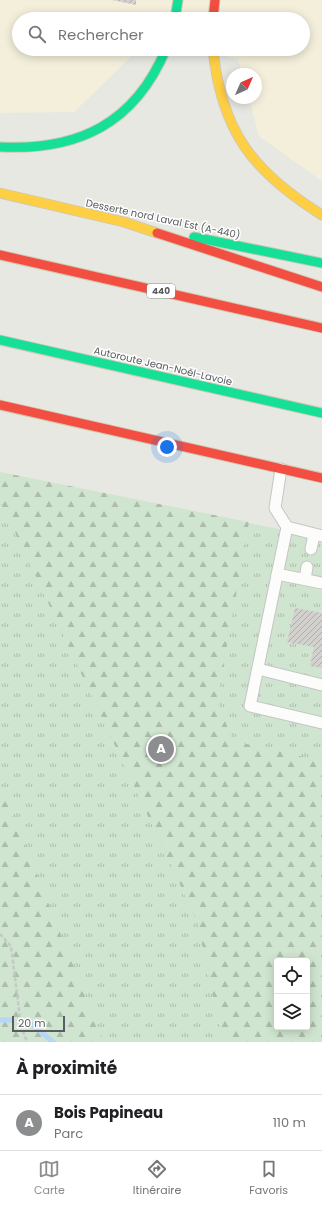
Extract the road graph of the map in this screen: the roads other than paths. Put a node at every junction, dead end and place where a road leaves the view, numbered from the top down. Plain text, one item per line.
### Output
1 (178, 0) edge
2 (215, 0) edge
3 (176, 12) edge
4 (214, 12) edge
5 (162, 56) edge
6 (213, 56) edge
7 (0, 147) edge
8 (0, 193) edge
9 (322, 215) edge
10 (124, 222) junction
11 (0, 255) edge
12 (322, 263) edge
13 (322, 286) edge
14 (322, 328) edge
15 (0, 340) edge
16 (0, 405) edge
17 (322, 413) edge
18 (281, 469) junction
19 (322, 478) edge
20 (287, 527) junction
21 (318, 536) edge
22 (311, 550) dead end
23 (307, 567) dead end
24 (277, 574) junction
25 (305, 580) junction
26 (322, 583) edge
27 (258, 669) junction
28 (322, 685) edge
29 (322, 723) edge

1 - 3 main road
2 - 4 main road
5 - 7 main road
6 - 9 main road
8 - 10 main road, Desserte nord Laval Est (A-440)
10 - 12 main road, Desserte nord Laval Est (A-440)
10 - 13 main road
11 - 14 main road, 440
15 - 17 main road, Autoroute Jean-Noël-Lavoie
16 - 18 main road
18 - 19 main road
18 - 20 lane
20 - 21 lane
20 - 24 lane
21 - 22 lane
23 - 25 lane
24 - 25 lane
24 - 27 lane
25 - 26 lane
27 - 28 lane
27 - 29 lane

